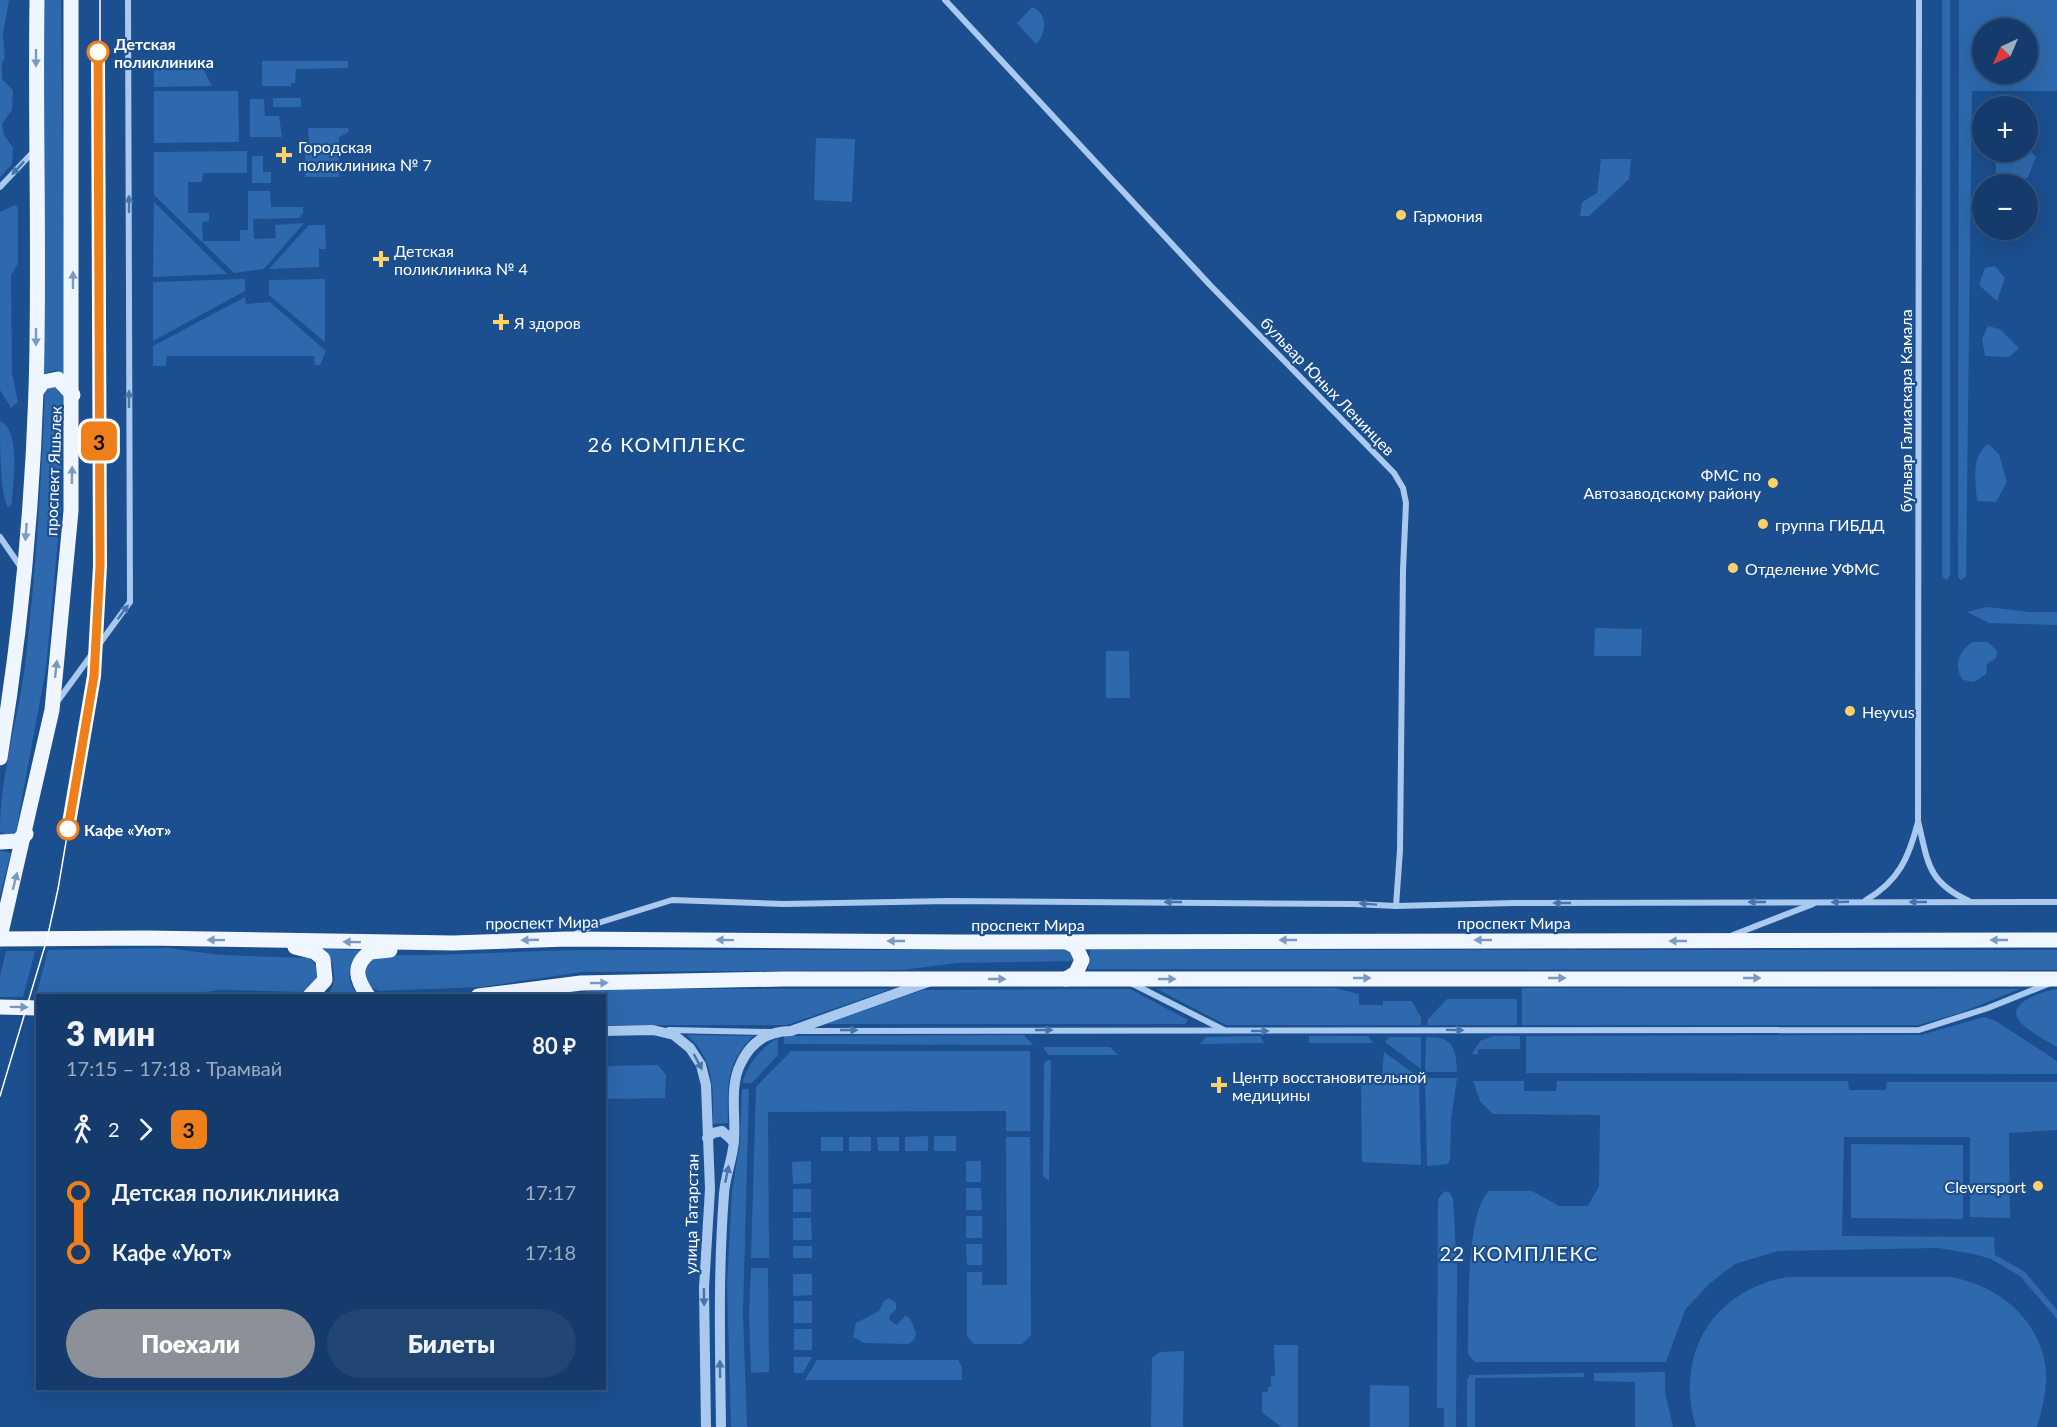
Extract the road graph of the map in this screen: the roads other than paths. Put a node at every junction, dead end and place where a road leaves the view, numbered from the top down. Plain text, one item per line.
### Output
1 (37, 0) edge
2 (71, 0) edge
3 (128, 0) edge
4 (945, 0) edge
5 (1919, 0) edge
6 (36, 148) junction
7 (0, 187) edge
8 (36, 392) junction
9 (73, 395) junction
10 (0, 537) edge
11 (23, 571) junction
12 (52, 710) junction
13 (0, 758) edge
14 (1918, 821) junction
15 (26, 834) junction
16 (0, 842) edge
17 (1865, 901) junction
18 (1972, 902) junction
19 (2057, 902) edge
20 (1816, 903) junction
21 (1396, 906) junction
22 (0, 938) edge
23 (568, 939) junction
24 (2057, 940) edge
25 (275, 941) junction
26 (1719, 941) junction
27 (1067, 942) junction
28 (453, 943) junction
29 (938, 978) junction
30 (1066, 979) junction
31 (1123, 979) junction
32 (2057, 979) edge
33 (312, 994) edge
34 (367, 994) edge
35 (494, 994) edge
36 (0, 1007) edge
37 (36, 1008) edge
38 (653, 1030) junction
39 (791, 1030) junction
40 (606, 1031) edge
41 (1226, 1031) junction
42 (772, 1032) junction
43 (707, 1138) junction
44 (734, 1142) junction
45 (706, 1427) edge
46 (722, 1427) edge

1 -> 6 main road, проспект Яшьлек
9 -> 2 main road, проспект Яшьлек
12 -> 3 street
4 - 21 street, бульвар Юных Ленинцев
5 - 14 street, бульвар Галиаскара Камала
6 -> 7 street
6 -> 8 main road, проспект Яшьлек
8 - 9 main road
8 -> 11 main road, проспект Яшьлек
12 -> 9 main road, проспект Яшьлек
10 - 11 street
11 - 13 main road, проспект Яшьлек
12 - 15 main road, проспект Яшьлек
14 - 17 street
14 - 18 street
15 - 16 main road
22 -> 15 main road, проспект Яшьлек
18 -> 17 street
17 -> 20 street
18 - 19 street
20 -> 21 street
20 - 26 street
21 -> 23 street
25 -> 22 main road, проспект Мира
27 -> 23 main road, проспект Мира
23 -> 28 main road, проспект Мира
24 -> 26 main road, проспект Мира
28 -> 25 main road, проспект Мира
25 - 33 main road
26 -> 27 main road, проспект Мира
27 - 30 main road
28 - 34 main road
29 -> 30 main road
35 -> 29 main road
29 - 39 street
30 - 31 main road
31 -> 32 main road
31 - 41 street
41 -> 32 street
36 -> 37 main road
38 - 40 street
38 - 42 street
38 -> 43 street, улица Татарстан
39 -> 41 street
39 - 42 street
42 - 44 street, улица Татарстан
43 - 44 street
43 -> 45 street, улица Татарстан
46 -> 44 street, улица Татарстан

